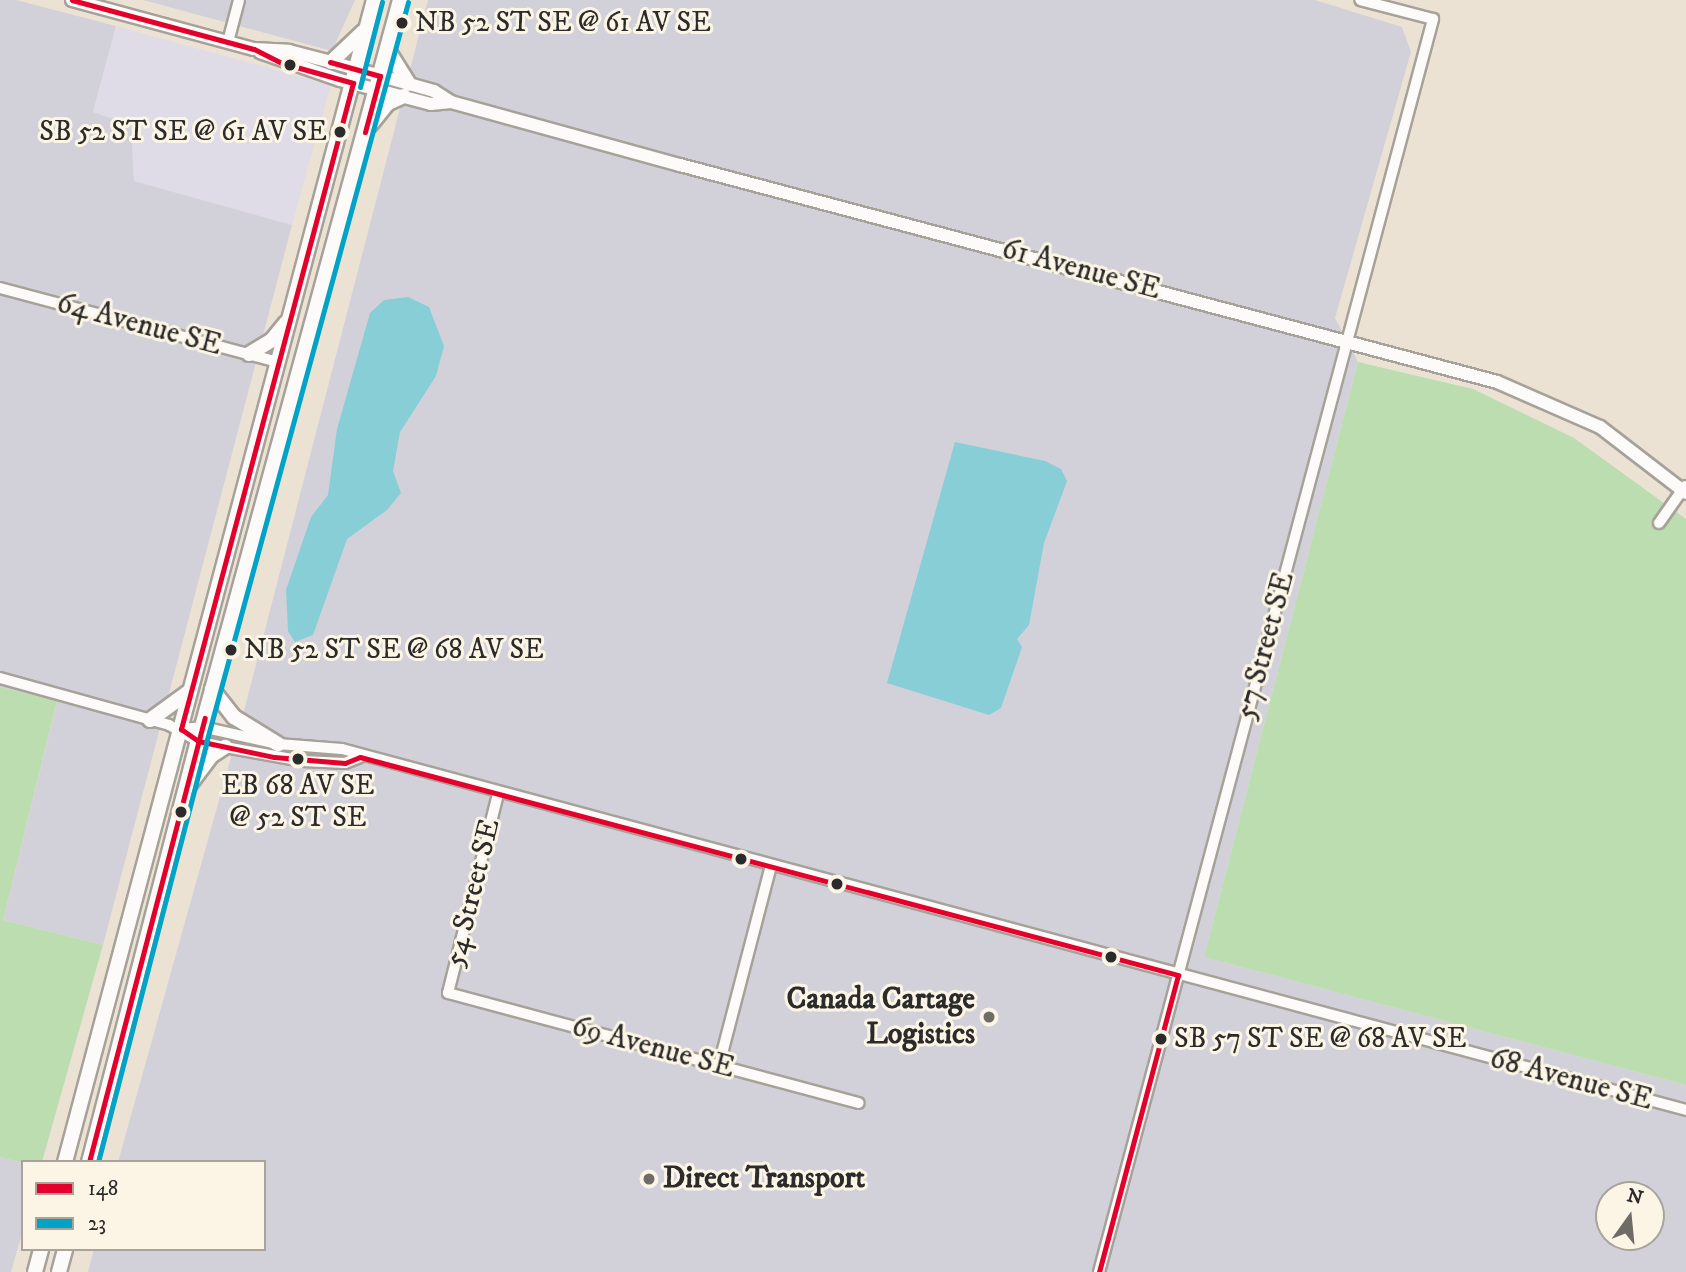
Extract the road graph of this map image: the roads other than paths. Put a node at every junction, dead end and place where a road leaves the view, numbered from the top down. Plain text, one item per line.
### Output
1 (72, 0) edge
2 (239, 0) edge
3 (374, 0) edge
4 (400, 0) edge
5 (1360, 0) edge
6 (367, 28) junction
7 (228, 43) junction
8 (254, 49) junction
9 (387, 49) junction
10 (331, 62) junction
11 (355, 76) junction
12 (378, 82) junction
13 (407, 90) junction
14 (365, 131) junction
15 (0, 288) edge
16 (289, 320) junction
17 (1348, 340) junction
18 (249, 354) junction
19 (279, 362) junction
20 (1685, 490) edge
21 (1659, 523) dead end
22 (0, 678) edge
23 (212, 689) junction
24 (191, 690) junction
25 (150, 720) junction
26 (181, 729) junction
27 (200, 734) junction
28 (278, 744) junction
29 (225, 747) junction
30 (360, 757) junction
31 (186, 787) junction
32 (498, 794) junction
33 (771, 866) junction
34 (1178, 975) junction
35 (448, 993) joint
36 (719, 1065) junction
37 (859, 1103) dead end
38 (1686, 1111) edge
39 (66, 1160) edge
40 (90, 1160) edge
41 (40, 1251) edge
42 (64, 1251) edge
43 (35, 1272) edge
44 (59, 1272) edge
45 (1100, 1272) edge

1 - 7 street, 61 Avenue SE
2 - 7 street
3 - 6 main road
4 - 9 main road
5 - 17 street, 57 Street SE
6 - 10 main road
6 - 11 main road
7 - 8 street, 61 Avenue SE
8 - 10 street, 61 Avenue SE
8 - 11 street, 61 Avenue SE
9 - 12 main road
9 - 13 main road
10 - 11 street, 61 Avenue SE
11 - 12 street, 61 Avenue SE
11 - 16 main road
12 - 13 street, 61 Avenue SE
12 - 14 main road
13 - 14 main road
13 - 17 street, 61 Avenue SE
14 - 23 main road
15 - 18 street, 64 Avenue SE
16 - 18 main road
16 - 19 main road
17 - 20 street, 61 Avenue SE
17 - 34 street, 57 Street SE
18 - 19 street, 64 Avenue SE
19 - 24 main road
20 - 21 street
22 - 25 street, 68 Avenue SE
23 - 27 main road
23 - 28 main road
24 - 25 main road
24 - 26 main road
25 - 26 street, 68 Avenue SE
26 - 27 street, 68 Avenue SE
26 - 39 main road
27 - 28 street, 68 Avenue SE
27 - 29 street, 68 Avenue SE
27 - 31 main road
28 - 30 street, 68 Avenue SE
29 - 30 street, 68 Avenue SE
29 - 31 main road
30 - 32 street, 68 Avenue SE
31 - 40 main road
32 - 33 street, 68 Avenue SE
32 - 35 street, 54 Street SE
33 - 34 street, 68 Avenue SE
33 - 36 street
34 - 38 street, 68 Avenue SE
34 - 45 street, 57 Street SE
35 - 36 street, 69 Avenue SE
36 - 37 street, 69 Avenue SE
41 - 43 main road
42 - 44 main road

